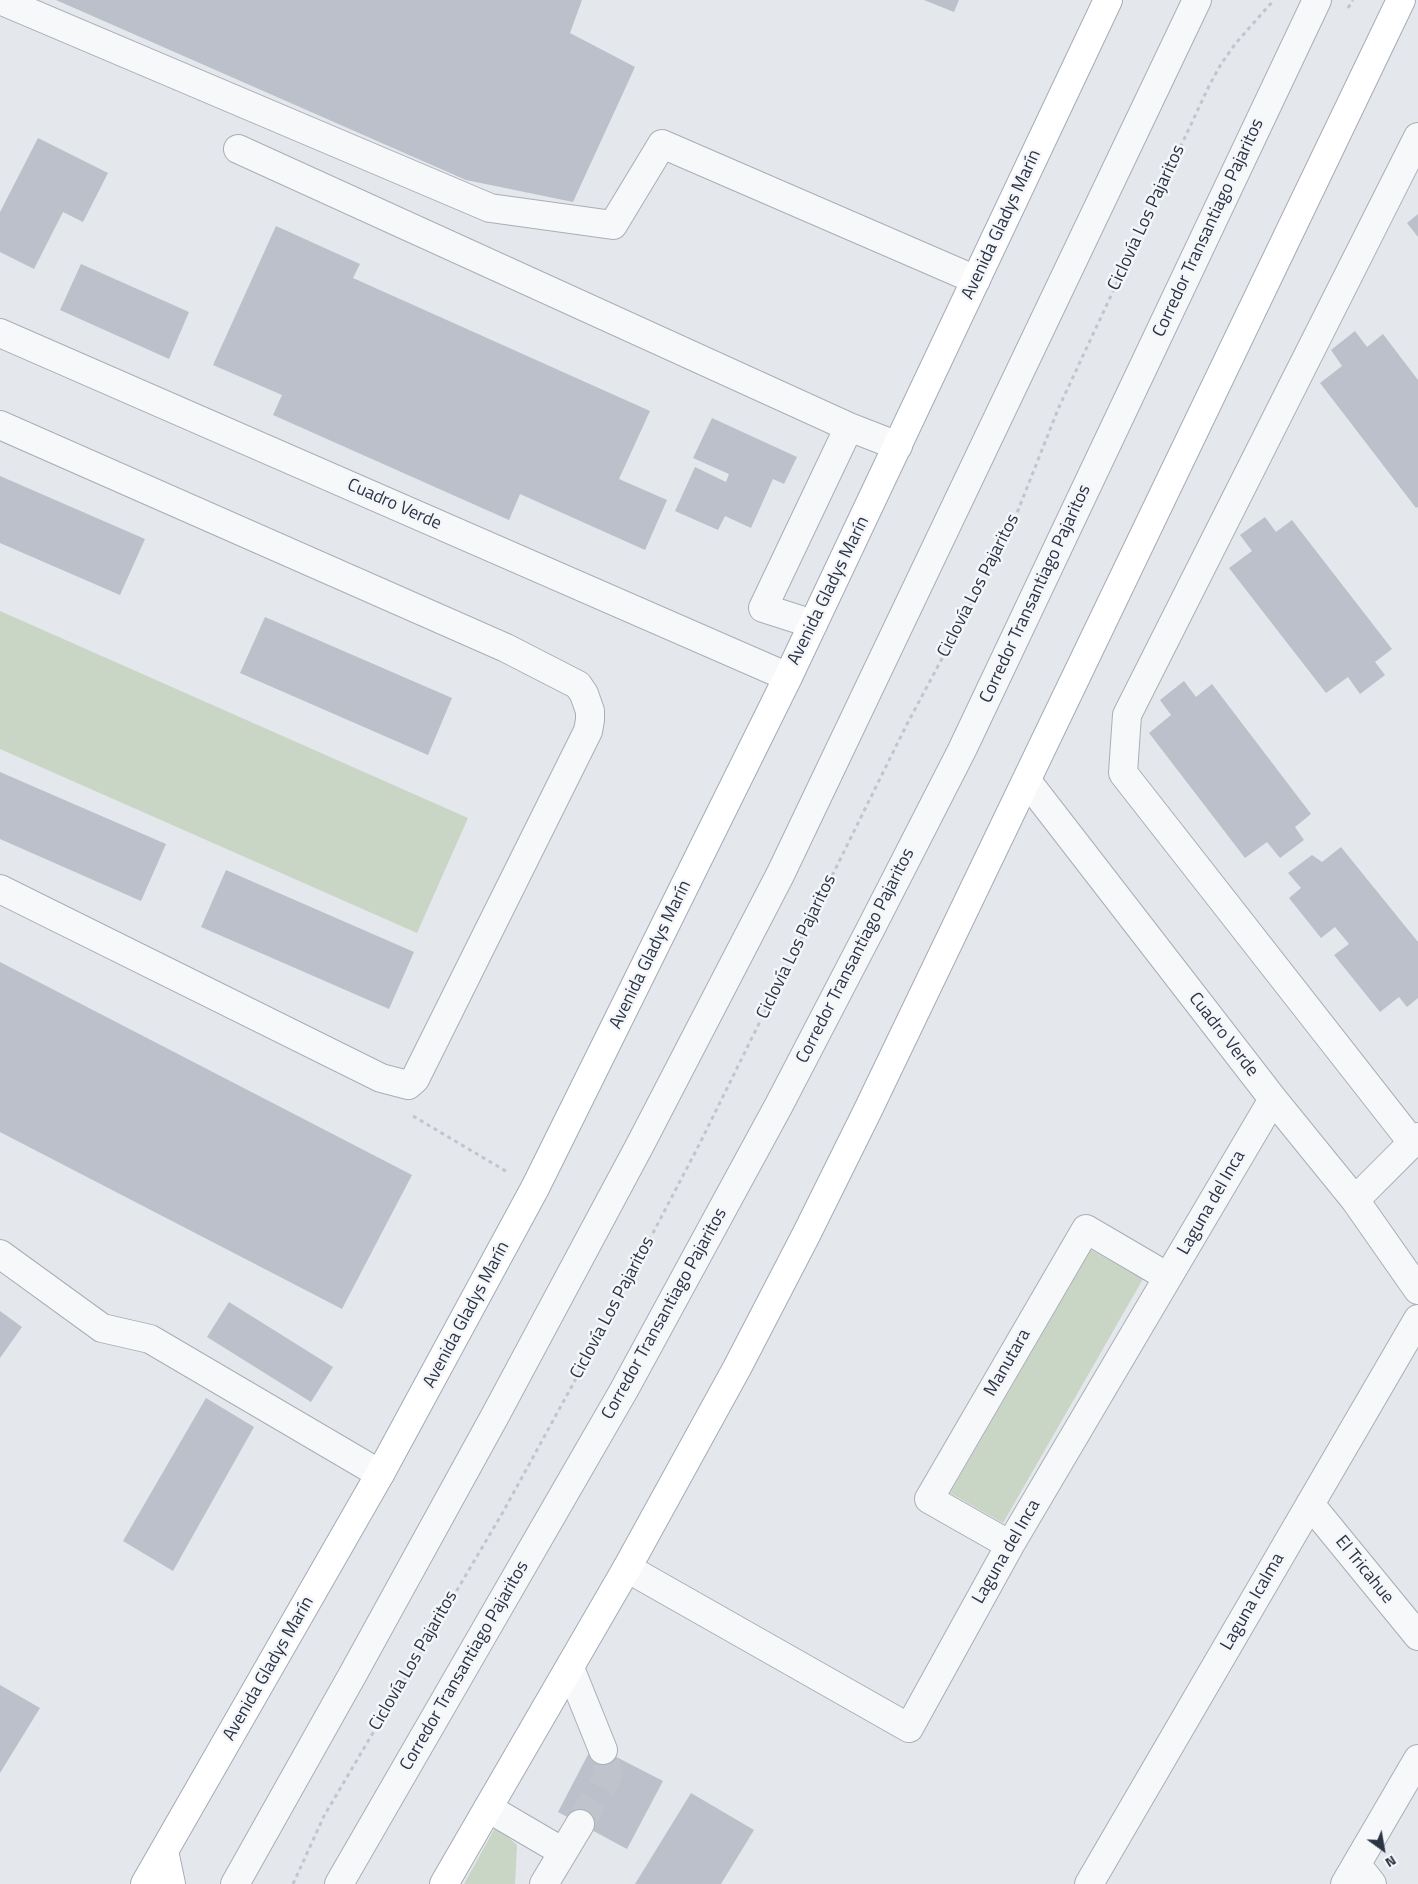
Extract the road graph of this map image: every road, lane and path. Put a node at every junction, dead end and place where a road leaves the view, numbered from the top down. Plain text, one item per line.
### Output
1 (0, 0) edge
2 (1108, 0) edge
3 (1197, 0) edge
4 (1274, 0) edge
5 (1317, 0) edge
6 (1401, 0) edge
7 (1418, 137) edge
8 (238, 149) dead end
9 (976, 280) junction
10 (0, 333) edge
11 (0, 425) edge
12 (849, 427) junction
13 (898, 446) junction
14 (813, 624) junction
15 (788, 677) junction
16 (1027, 781) junction
17 (0, 889) edge
18 (381, 1078) junction
19 (1273, 1099) junction
20 (1415, 1139) edge
21 (535, 1188) junction
22 (1355, 1200) junction
23 (0, 1254) edge
24 (1168, 1277) junction
25 (1418, 1290) edge
26 (1418, 1319) edge
27 (380, 1474) junction
28 (1310, 1504) junction
29 (1010, 1545) junction
30 (627, 1568) junction
31 (1418, 1636) edge
32 (570, 1668) junction
33 (603, 1750) tunnel mouth
34 (1418, 1759) edge
35 (488, 1808) junction
36 (580, 1824) tunnel mouth
37 (164, 1851) junction
38 (563, 1852) junction
39 (1358, 1878) edge
40 (145, 1884) edge
41 (171, 1884) edge
42 (235, 1884) edge
43 (293, 1884) edge
44 (339, 1884) edge
45 (444, 1884) edge
46 (544, 1884) edge
47 (1089, 1884) edge

1 - 9 street
2 - 9 main road, Avenida Gladys Marín
3 - 42 street
4 - 43 path, Ciclovía Los Pajaritos
5 - 44 street, Corredor Transantiago Pajaritos
6 - 16 main road
7 - 20 street
8 - 12 street
9 - 13 main road, Avenida Gladys Marín
10 - 15 street, Cuadro Verde
11 - 18 street
12 - 13 street
12 - 14 street
13 - 14 main road, Avenida Gladys Marín
14 - 15 main road, Avenida Gladys Marín
15 - 21 main road, Avenida Gladys Marín
16 - 19 street, Cuadro Verde
16 - 30 main road
17 - 18 street
18 - 21 path
19 - 22 street, Cuadro Verde
19 - 24 street, Laguna del Inca
20 - 22 street
21 - 27 main road, Avenida Gladys Marín
22 - 25 street, Cuadro Verde
23 - 27 street
24 - 29 street, Laguna del Inca
24 - 29 street, Manutara
26 - 28 street, Laguna Icalma
27 - 37 main road, Avenida Gladys Marín
28 - 31 street, El Tricahue
28 - 47 street, Laguna Icalma
29 - 30 street, Laguna del Inca
30 - 32 main road
32 - 33 street
32 - 35 main road
34 - 39 street
35 - 38 street
35 - 45 main road
36 - 38 street
37 - 40 main road, Avenida Gladys Marín
37 - 41 main road
38 - 46 street

